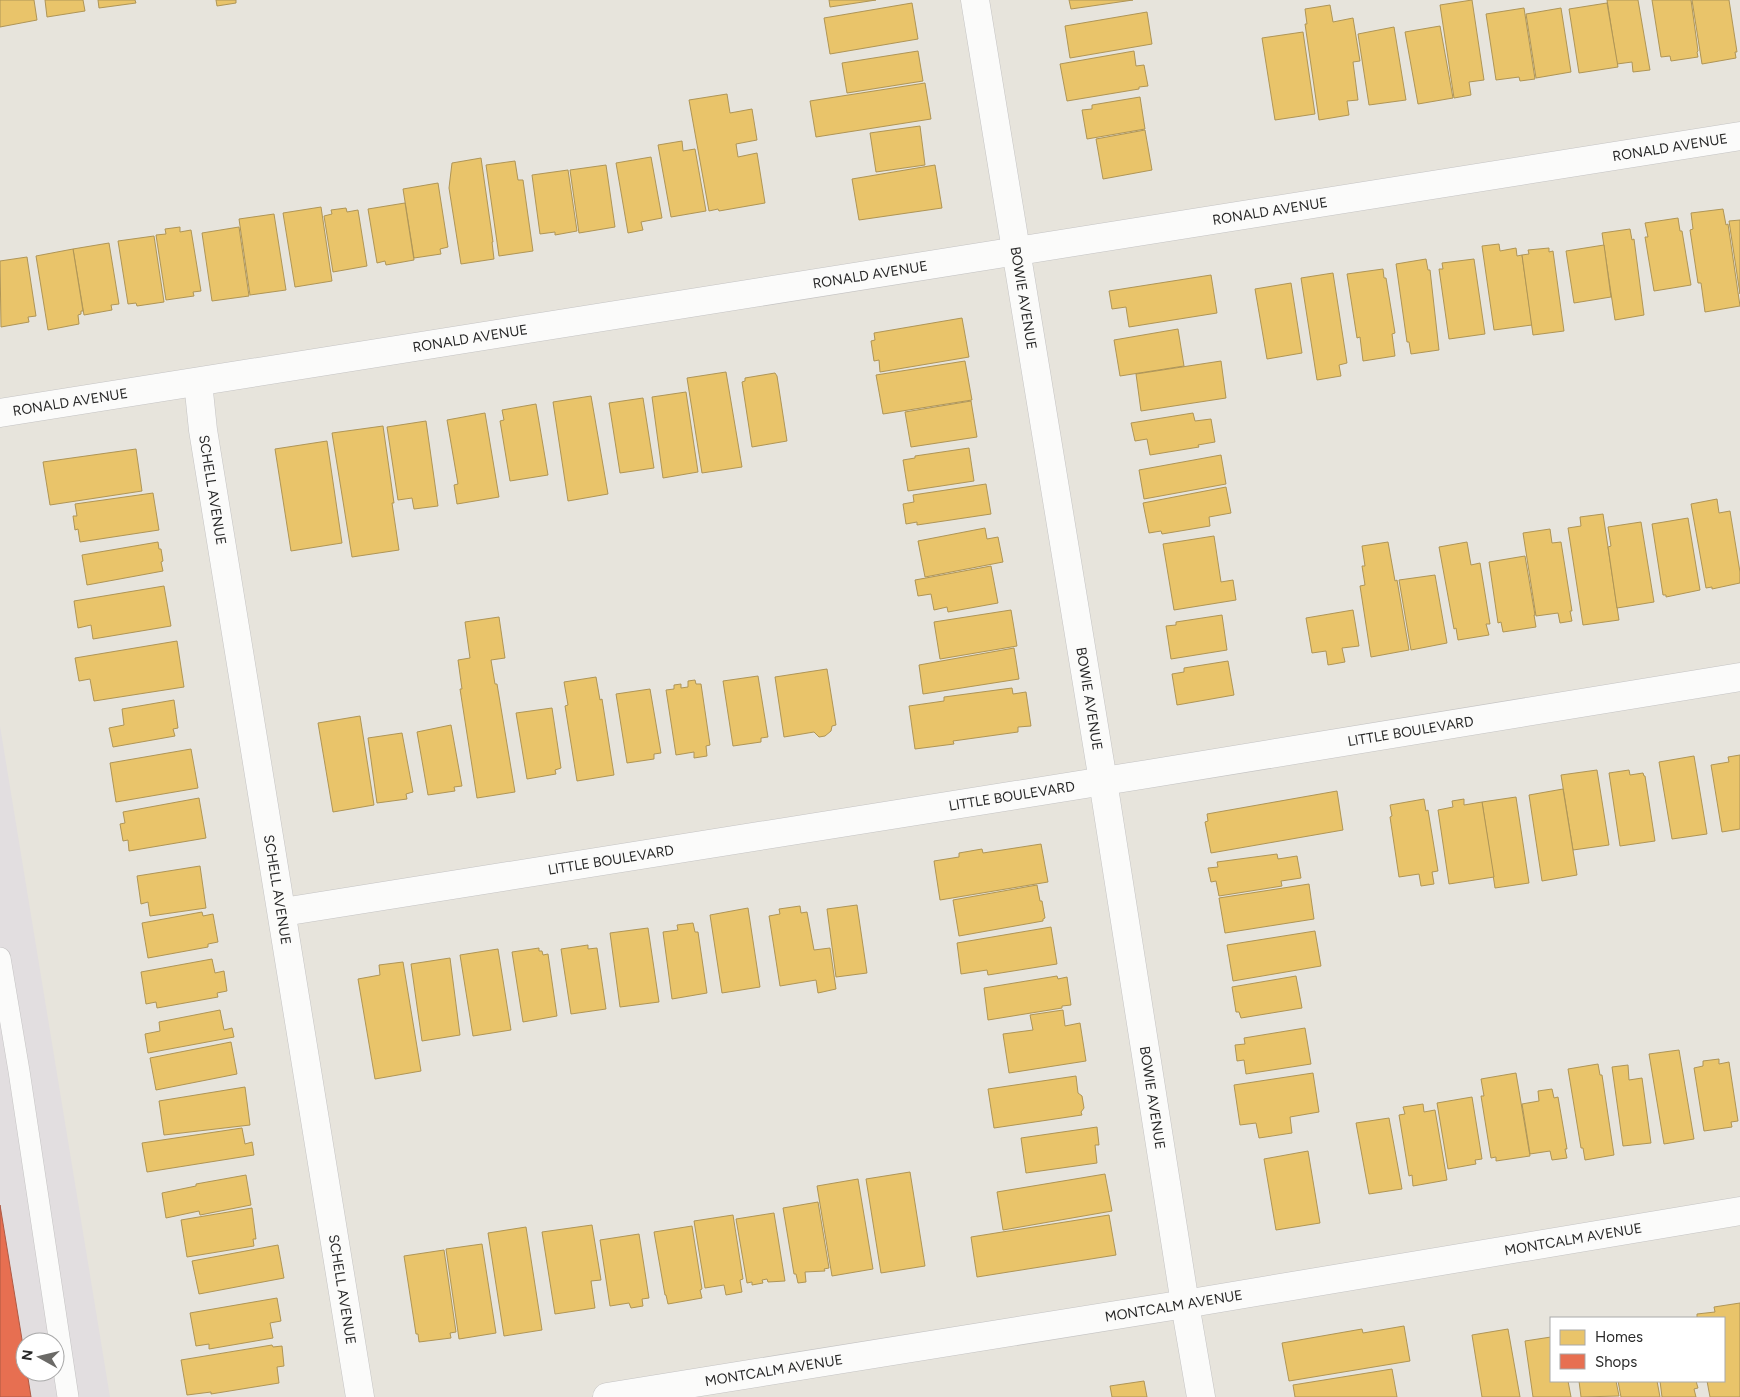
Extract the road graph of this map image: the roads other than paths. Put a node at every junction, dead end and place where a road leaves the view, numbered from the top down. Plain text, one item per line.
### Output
1 (976, 0) edge
2 (1740, 136) edge
3 (1016, 252) junction
4 (198, 382) junction
5 (0, 413) edge
6 (1740, 677) edge
7 (1103, 781) junction
8 (283, 912) junction
9 (0, 958) edge
10 (1740, 1211) edge
11 (1185, 1304) junction
12 (68, 1397) edge
13 (360, 1397) edge
14 (607, 1397) edge
15 (1201, 1397) edge

1 - 3 street, BOWIE AVENUE
2 - 3 street, RONALD AVENUE
3 - 4 street, RONALD AVENUE
3 - 7 street, BOWIE AVENUE
4 - 5 street, RONALD AVENUE
4 - 8 street, SCHELL AVENUE
6 - 7 street, LITTLE BOULEVARD
7 - 8 street, LITTLE BOULEVARD
7 - 11 street, BOWIE AVENUE
8 - 13 street, SCHELL AVENUE
9 - 12 lane
10 - 11 street, MONTCALM AVENUE
11 - 14 street, MONTCALM AVENUE
11 - 15 street, BOWIE AVENUE

